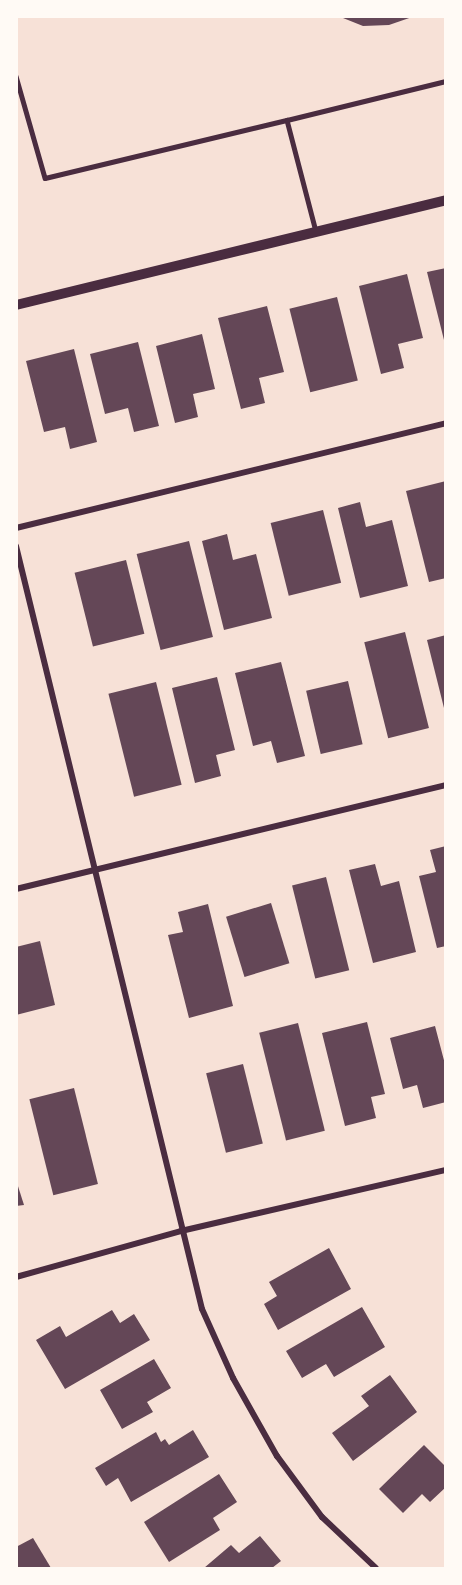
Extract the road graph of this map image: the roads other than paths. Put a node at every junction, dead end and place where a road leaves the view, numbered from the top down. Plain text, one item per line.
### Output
1 (16, 76) edge
2 (446, 81) edge
3 (287, 120) junction
4 (446, 200) edge
5 (316, 231) junction
6 (16, 305) edge
7 (446, 423) edge
8 (16, 528) edge
9 (16, 546) edge
10 (446, 785) edge
11 (94, 869) junction
12 (16, 889) edge
13 (446, 1170) edge
14 (181, 1231) junction
15 (16, 1277) edge
16 (376, 1569) edge

1 - 3 lane
2 - 3 lane
3 - 5 lane
4 - 5 street
5 - 6 street
7 - 8 street
9 - 11 street
10 - 11 street
11 - 12 street
11 - 14 street
13 - 14 street
14 - 15 street
14 - 16 street

